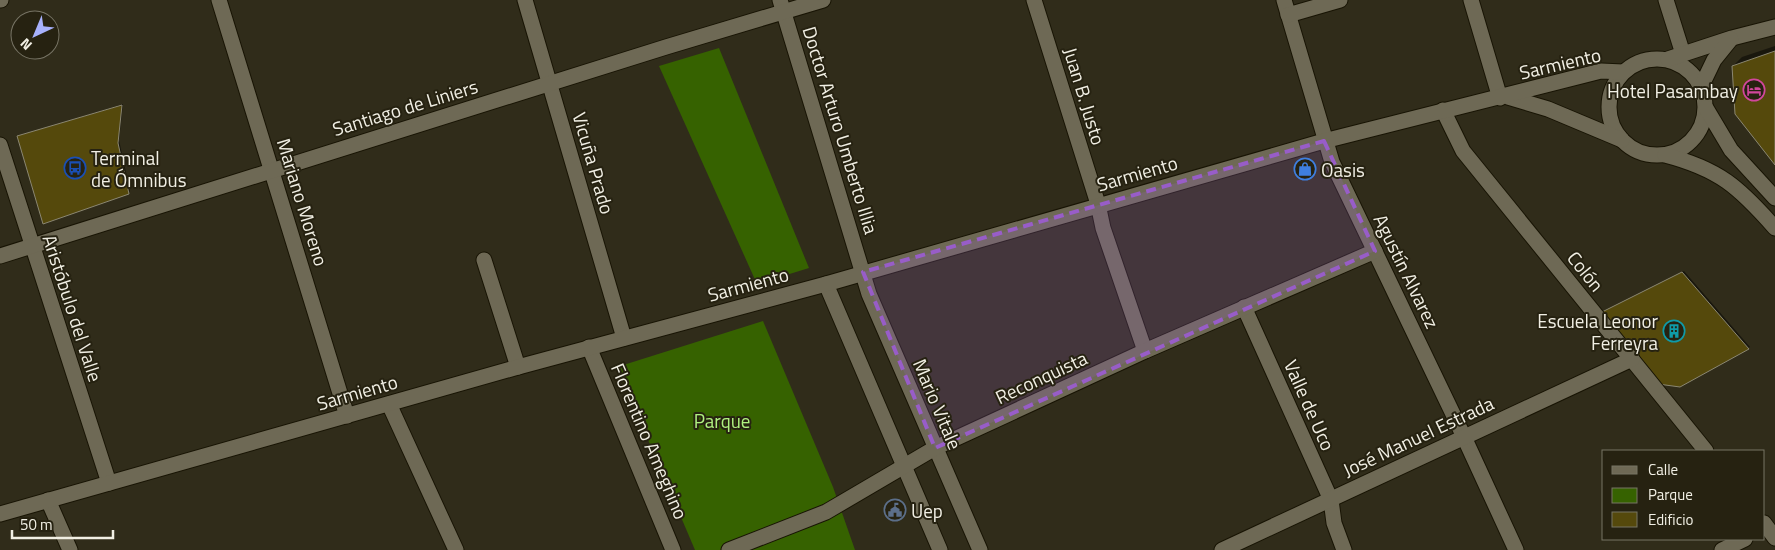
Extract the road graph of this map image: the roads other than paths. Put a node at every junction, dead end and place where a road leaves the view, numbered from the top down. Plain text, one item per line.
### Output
1 (220, 0) edge
2 (525, 0) edge
3 (823, 0) edge
4 (1034, 0) edge
5 (1284, 0) edge
6 (1340, 0) edge
7 (1471, 0) edge
8 (1666, 0) edge
9 (782, 6) edge
10 (1288, 15) junction
11 (1775, 27) edge
12 (1732, 38) junction
13 (1684, 54) junction
14 (1668, 59) junction
15 (1623, 72) junction
16 (550, 83) junction
17 (1701, 87) junction
18 (1503, 97) junction
19 (1706, 108) junction
20 (1443, 110) junction
21 (1324, 141) junction
22 (1623, 141) junction
23 (0, 145) edge
24 (1664, 155) junction
25 (272, 170) junction
26 (1775, 198) edge
27 (1098, 204) junction
28 (1775, 228) edge
29 (31, 246) junction
30 (1375, 251) junction
31 (0, 256) edge
32 (484, 260) dead end
33 (863, 272) junction
34 (826, 284) junction
35 (1244, 307) junction
36 (624, 338) junction
37 (589, 347) junction
38 (1145, 351) junction
39 (1632, 359) junction
40 (518, 367) junction
41 (389, 404) junction
42 (347, 416) junction
43 (1464, 437) junction
44 (935, 448) junction
45 (1705, 450) edge
46 (903, 466) junction
47 (109, 483) junction
48 (48, 500) junction
49 (1331, 500) junction
50 (0, 514) edge
51 (1743, 540) edge
52 (70, 550) edge
53 (456, 550) edge
54 (674, 550) edge
55 (729, 550) edge
56 (940, 550) edge
57 (980, 550) edge
58 (1222, 550) edge
59 (1344, 550) edge
60 (1516, 550) edge
61 (1722, 550) edge

1 - 25 street, Mariano Moreno
2 - 16 street, Vicuña Prado
3 - 9 street, Santiago de Liniers
4 - 27 street, Juan B. Justo
5 - 10 street, Agustín Alvarez
6 - 10 street
7 - 18 street
8 - 13 street
9 - 16 street, Santiago de Liniers
9 - 33 street, Doctor Arturo Umberto Illia
10 - 21 street, Agustín Alvarez
11 - 12 street
12 - 13 street
12 - 17 street
13 - 14 street
14 - 15 street
14 - 17 street
15 - 18 street, Sarmiento
15 - 22 street
16 - 25 street, Santiago de Liniers
16 - 36 street, Vicuña Prado
17 - 19 street
18 - 20 street, Sarmiento
18 - 22 street, Sarmiento
19 - 24 street
19 - 26 street
20 - 21 street, Sarmiento
20 - 39 street, Colón
21 - 27 street, Sarmiento
21 - 30 street, Agustín Alvarez
22 - 24 street
23 - 29 street, Aristóbulo del Valle
24 - 28 street
25 - 29 street, Santiago de Liniers
25 - 42 street, Mariano Moreno
27 - 33 street, Sarmiento
27 - 38 street, Juan B. Justo
29 - 31 street, Santiago de Liniers
29 - 47 street, Aristóbulo del Valle
30 - 35 street, Reconquista
30 - 43 street, Agustín Alvarez
32 - 40 street
33 - 34 street, Sarmiento
33 - 44 street, Mario Vitale
34 - 36 street, Sarmiento
34 - 46 street
35 - 38 street, Reconquista
35 - 49 street, Valle de Uco
36 - 37 street, Sarmiento
37 - 40 street, Sarmiento
37 - 54 street, Florentino Ameghino
38 - 44 street, Reconquista
39 - 43 street, José Manuel Estrada
39 - 45 street, Colón
40 - 41 street, Sarmiento
41 - 42 street, Sarmiento
41 - 53 street
42 - 47 street, Sarmiento
43 - 49 street, José Manuel Estrada
43 - 60 street, Agustín Alvarez
44 - 46 street, Reconquista
44 - 57 street, Mario Vitale
46 - 55 street, Reconquista
46 - 56 street
47 - 48 street, Sarmiento
48 - 50 street, Sarmiento
48 - 52 street
49 - 58 street, José Manuel Estrada
49 - 59 street, Valle de Uco
51 - 61 street

